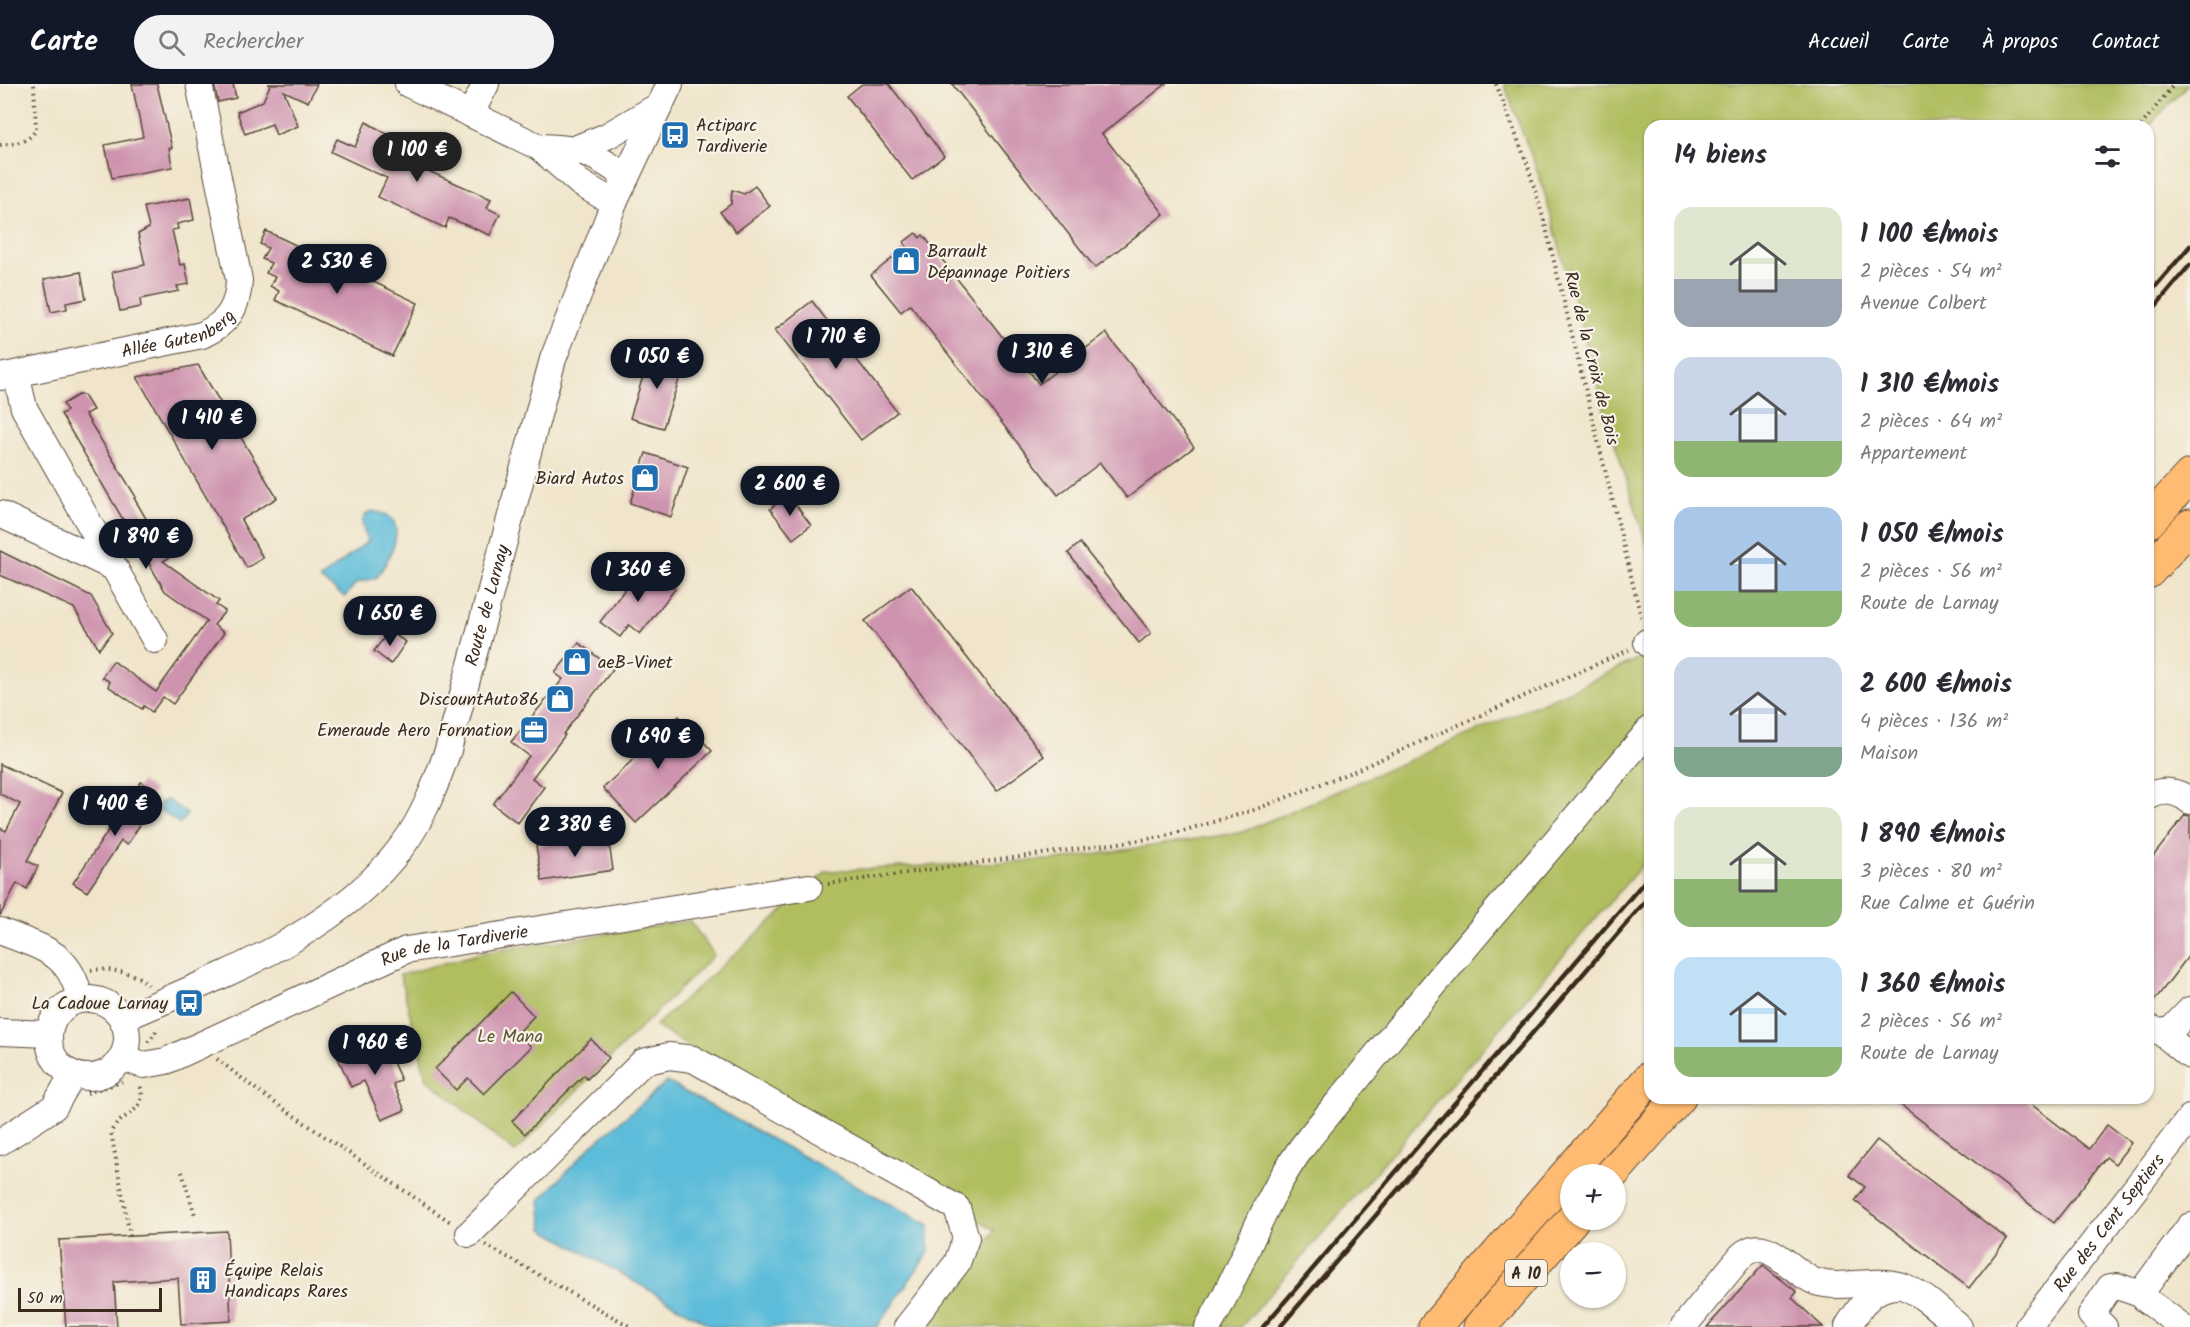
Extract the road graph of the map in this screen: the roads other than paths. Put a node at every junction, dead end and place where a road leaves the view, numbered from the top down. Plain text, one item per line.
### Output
1 (199, 84) edge
2 (408, 84) edge
3 (486, 84) edge
4 (665, 94) edge
5 (471, 113) junction
6 (539, 147) junction
7 (577, 148) junction
8 (626, 177) junction
9 (614, 203) junction
10 (8, 375) edge
11 (2190, 476) edge
12 (0, 514) edge
13 (2154, 515) edge
14 (2190, 526) edge
15 (2154, 565) edge
16 (115, 568) junction
17 (155, 640) dead end
18 (1644, 736) edge
19 (2154, 793) edge
20 (2190, 801) edge
21 (809, 887) road end
22 (0, 931) edge
23 (80, 1000) junction
24 (2190, 1010) edge
25 (122, 1018) junction
26 (2155, 1030) edge
27 (0, 1032) edge
28 (50, 1034) junction
29 (2190, 1056) edge
30 (129, 1068) junction
31 (72, 1074) junction
32 (1644, 1085) edge
33 (1674, 1104) edge
34 (2190, 1118) edge
35 (0, 1142) edge
36 (1621, 1164) edge
37 (2190, 1226) edge
38 (1563, 1230) edge
39 (469, 1234) road end
40 (1832, 1284) junction
41 (1901, 1286) junction
42 (2143, 1295) junction
43 (907, 1327) edge
44 (1208, 1327) edge
45 (1435, 1327) edge
46 (1480, 1327) edge
47 (1683, 1327) edge
48 (1847, 1327) edge
49 (1959, 1327) edge
50 (2028, 1327) edge
51 (2104, 1327) edge
52 (2183, 1327) edge

1 - 10 street, Allée Gutenberg
2 - 5 street
3 - 5 street
4 - 7 street
4 - 8 street, Route de Larnay
5 - 6 street
6 - 7 street
6 - 9 street
7 - 8 street
8 - 9 street, Route de Larnay
9 - 25 street, Route de Larnay
10 - 16 street
11 - 13 highway
12 - 16 street
14 - 15 highway
16 - 17 street
18 - 44 street
19 - 20 street
21 - 30 street, Rue de la Tardiverie
22 - 23 street
23 - 25 street
23 - 28 street
24 - 26 street
25 - 30 street
26 - 29 street
27 - 28 street
28 - 31 street
30 - 31 street
31 - 35 street
32 - 45 highway, A 10
33 - 36 highway
34 - 50 street, Rue des Cent Septiers
37 - 42 street
38 - 46 highway, A 10
39 - 43 street
40 - 41 street
40 - 47 street
40 - 48 street
41 - 48 street
41 - 49 street
42 - 51 street
42 - 52 street

